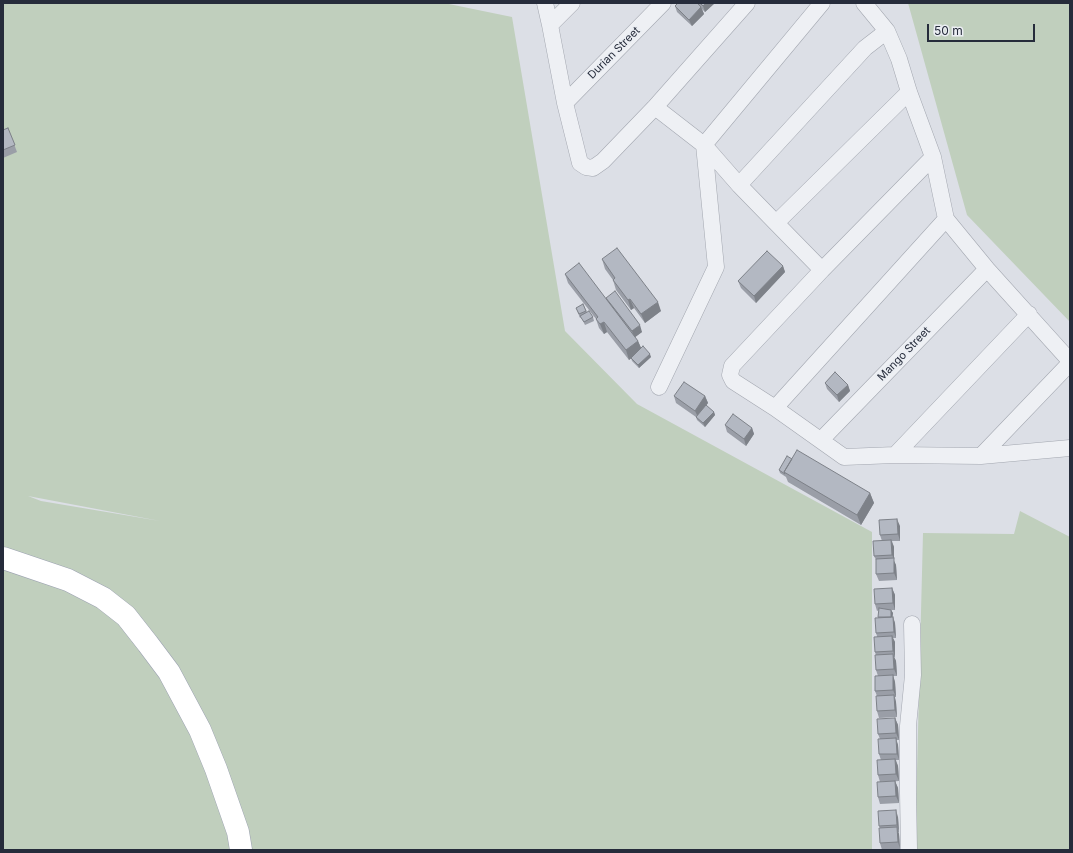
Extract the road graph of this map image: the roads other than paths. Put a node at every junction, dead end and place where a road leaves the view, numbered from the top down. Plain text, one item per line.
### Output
1 (545, 3) edge
2 (572, 3) edge
3 (663, 3) edge
4 (747, 3) edge
5 (822, 3) edge
6 (864, 3) edge
7 (550, 25) junction
8 (887, 30) junction
9 (909, 92) junction
10 (565, 103) junction
11 (655, 107) junction
12 (704, 145) junction
13 (933, 157) junction
14 (739, 185) junction
15 (946, 220) junction
16 (776, 223) junction
17 (987, 269) junction
18 (822, 270) junction
19 (1029, 314) junction
20 (1070, 362) edge
21 (659, 387) dead end
22 (775, 408) junction
23 (821, 440) junction
24 (1070, 448) edge
25 (895, 455) junction
26 (981, 456) junction
27 (3, 558) edge
28 (912, 624) dead end
29 (241, 850) edge
30 (909, 850) edge

1 - 7 street
2 - 7 street
3 - 10 street, Durian Street
4 - 11 street
5 - 12 street
6 - 8 street
7 - 10 street
8 - 9 street
8 - 14 street
9 - 13 street
9 - 16 street
10 - 11 street
11 - 12 street
12 - 14 street
12 - 21 street
13 - 15 street
13 - 18 street
14 - 16 street
15 - 17 street
15 - 22 street
16 - 18 street
17 - 19 street
17 - 23 street, Mango Street
18 - 22 street
19 - 20 street
19 - 25 street
20 - 26 street
22 - 23 street
23 - 25 street
24 - 26 street
25 - 26 street
27 - 29 main road
28 - 30 street

